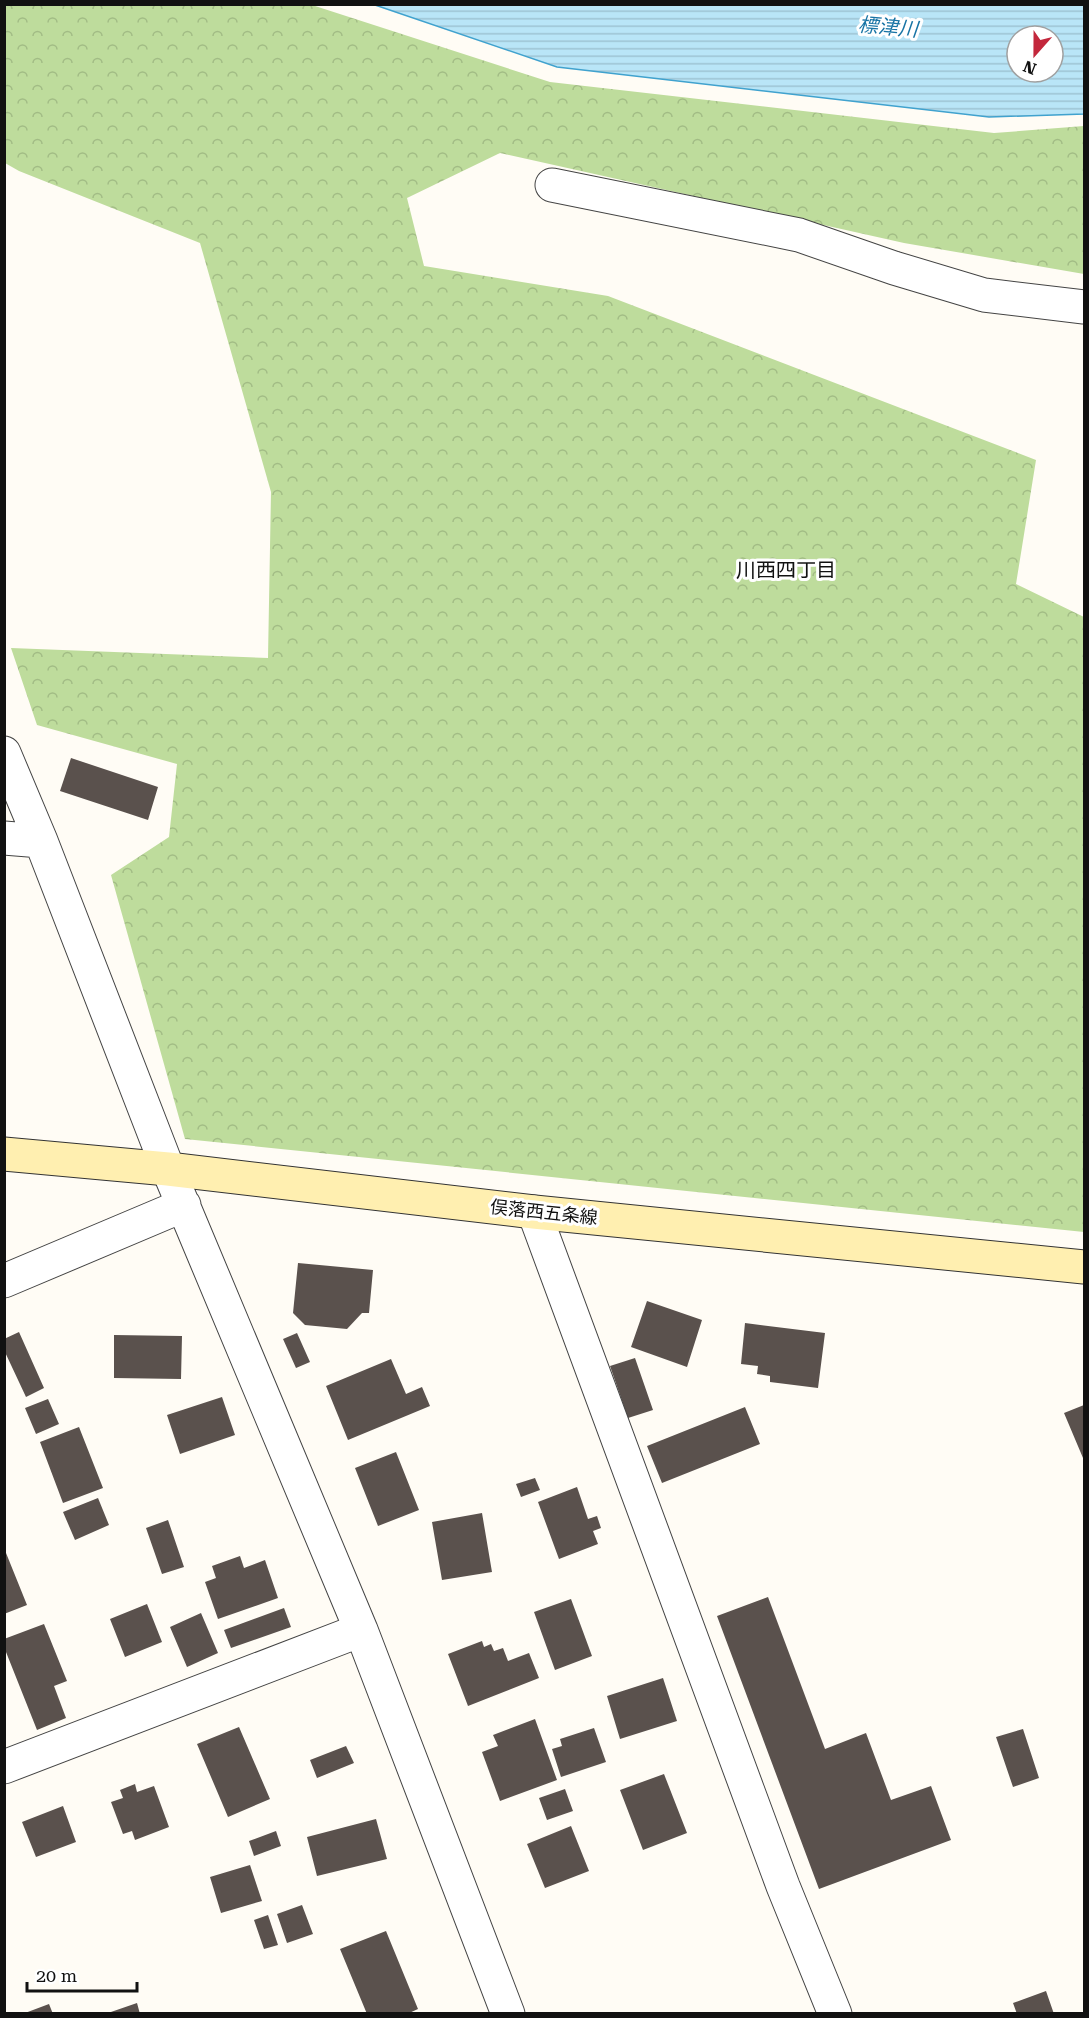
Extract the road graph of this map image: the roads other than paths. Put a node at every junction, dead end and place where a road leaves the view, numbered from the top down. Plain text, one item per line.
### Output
1 (552, 185) dead end
2 (1084, 308) edge
3 (4, 753) edge
4 (4, 838) edge
5 (41, 841) junction
6 (4, 1154) edge
7 (168, 1169) junction
8 (184, 1205) junction
9 (534, 1212) junction
10 (1084, 1267) edge
11 (4, 1281) edge
12 (361, 1630) junction
13 (4, 1767) edge
14 (508, 2013) edge
15 (835, 2013) edge

1 - 2 street
3 - 5 street
4 - 5 street
5 - 7 street
6 - 7 main road, 俣落西五条線
7 - 8 street
7 - 9 main road, 俣落西五条線
8 - 11 street
8 - 12 street
9 - 10 main road, 俣落西五条線
9 - 15 street
12 - 13 street
12 - 14 street

